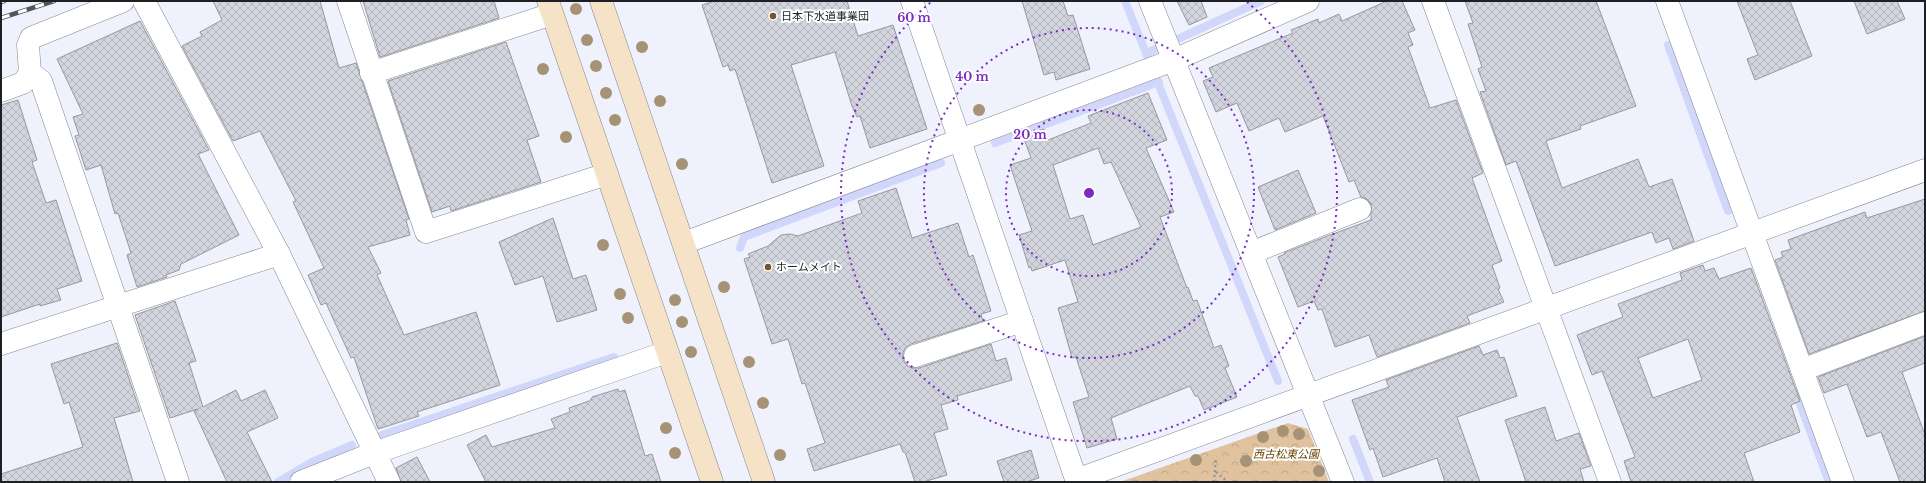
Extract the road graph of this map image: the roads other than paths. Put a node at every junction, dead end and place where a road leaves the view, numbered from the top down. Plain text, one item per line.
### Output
1 (123, 1) edge
2 (144, 1) edge
3 (348, 1) edge
4 (602, 1) edge
5 (912, 1) edge
6 (1150, 1) edge
7 (1308, 1) edge
8 (1432, 1) edge
9 (1667, 1) edge
10 (550, 8) edge
11 (1163, 57) junction
12 (30, 73) junction
13 (371, 73) junction
14 (1, 91) edge
15 (959, 140) junction
16 (1925, 170) edge
17 (607, 174) junction
18 (1360, 209) dead end
19 (1752, 233) junction
20 (684, 243) junction
21 (279, 254) junction
22 (1252, 254) junction
23 (118, 305) junction
24 (1546, 308) junction
25 (1022, 321) junction
26 (1925, 323) edge
27 (1, 344) edge
28 (667, 352) junction
29 (915, 356) dead end
30 (1802, 370) junction
31 (1308, 395) junction
32 (374, 453) junction
33 (1076, 481) edge
34 (178, 482) edge
35 (301, 482) edge
36 (389, 482) edge
37 (712, 482) edge
38 (764, 482) edge
39 (1343, 482) edge
40 (1610, 482) edge
41 (1843, 482) edge

1 - 12 street
2 - 21 street
3 - 13 street
4 - 20 street
5 - 15 street
6 - 11 street
7 - 11 street
8 - 24 street
9 - 19 street
10 - 13 street
10 - 17 street
11 - 15 street
11 - 22 street
12 - 14 street
12 - 23 street
13 - 17 street
15 - 20 street
15 - 25 street
16 - 19 street
17 - 28 street
18 - 22 street
19 - 24 street
19 - 30 street
20 - 38 street
21 - 23 street
21 - 32 street
22 - 31 street
23 - 27 street
23 - 34 street
24 - 31 street
24 - 40 street
25 - 29 street
25 - 33 street
26 - 30 street
28 - 32 street
28 - 37 street
30 - 41 street
31 - 33 street
31 - 39 street
32 - 35 street
32 - 36 street

